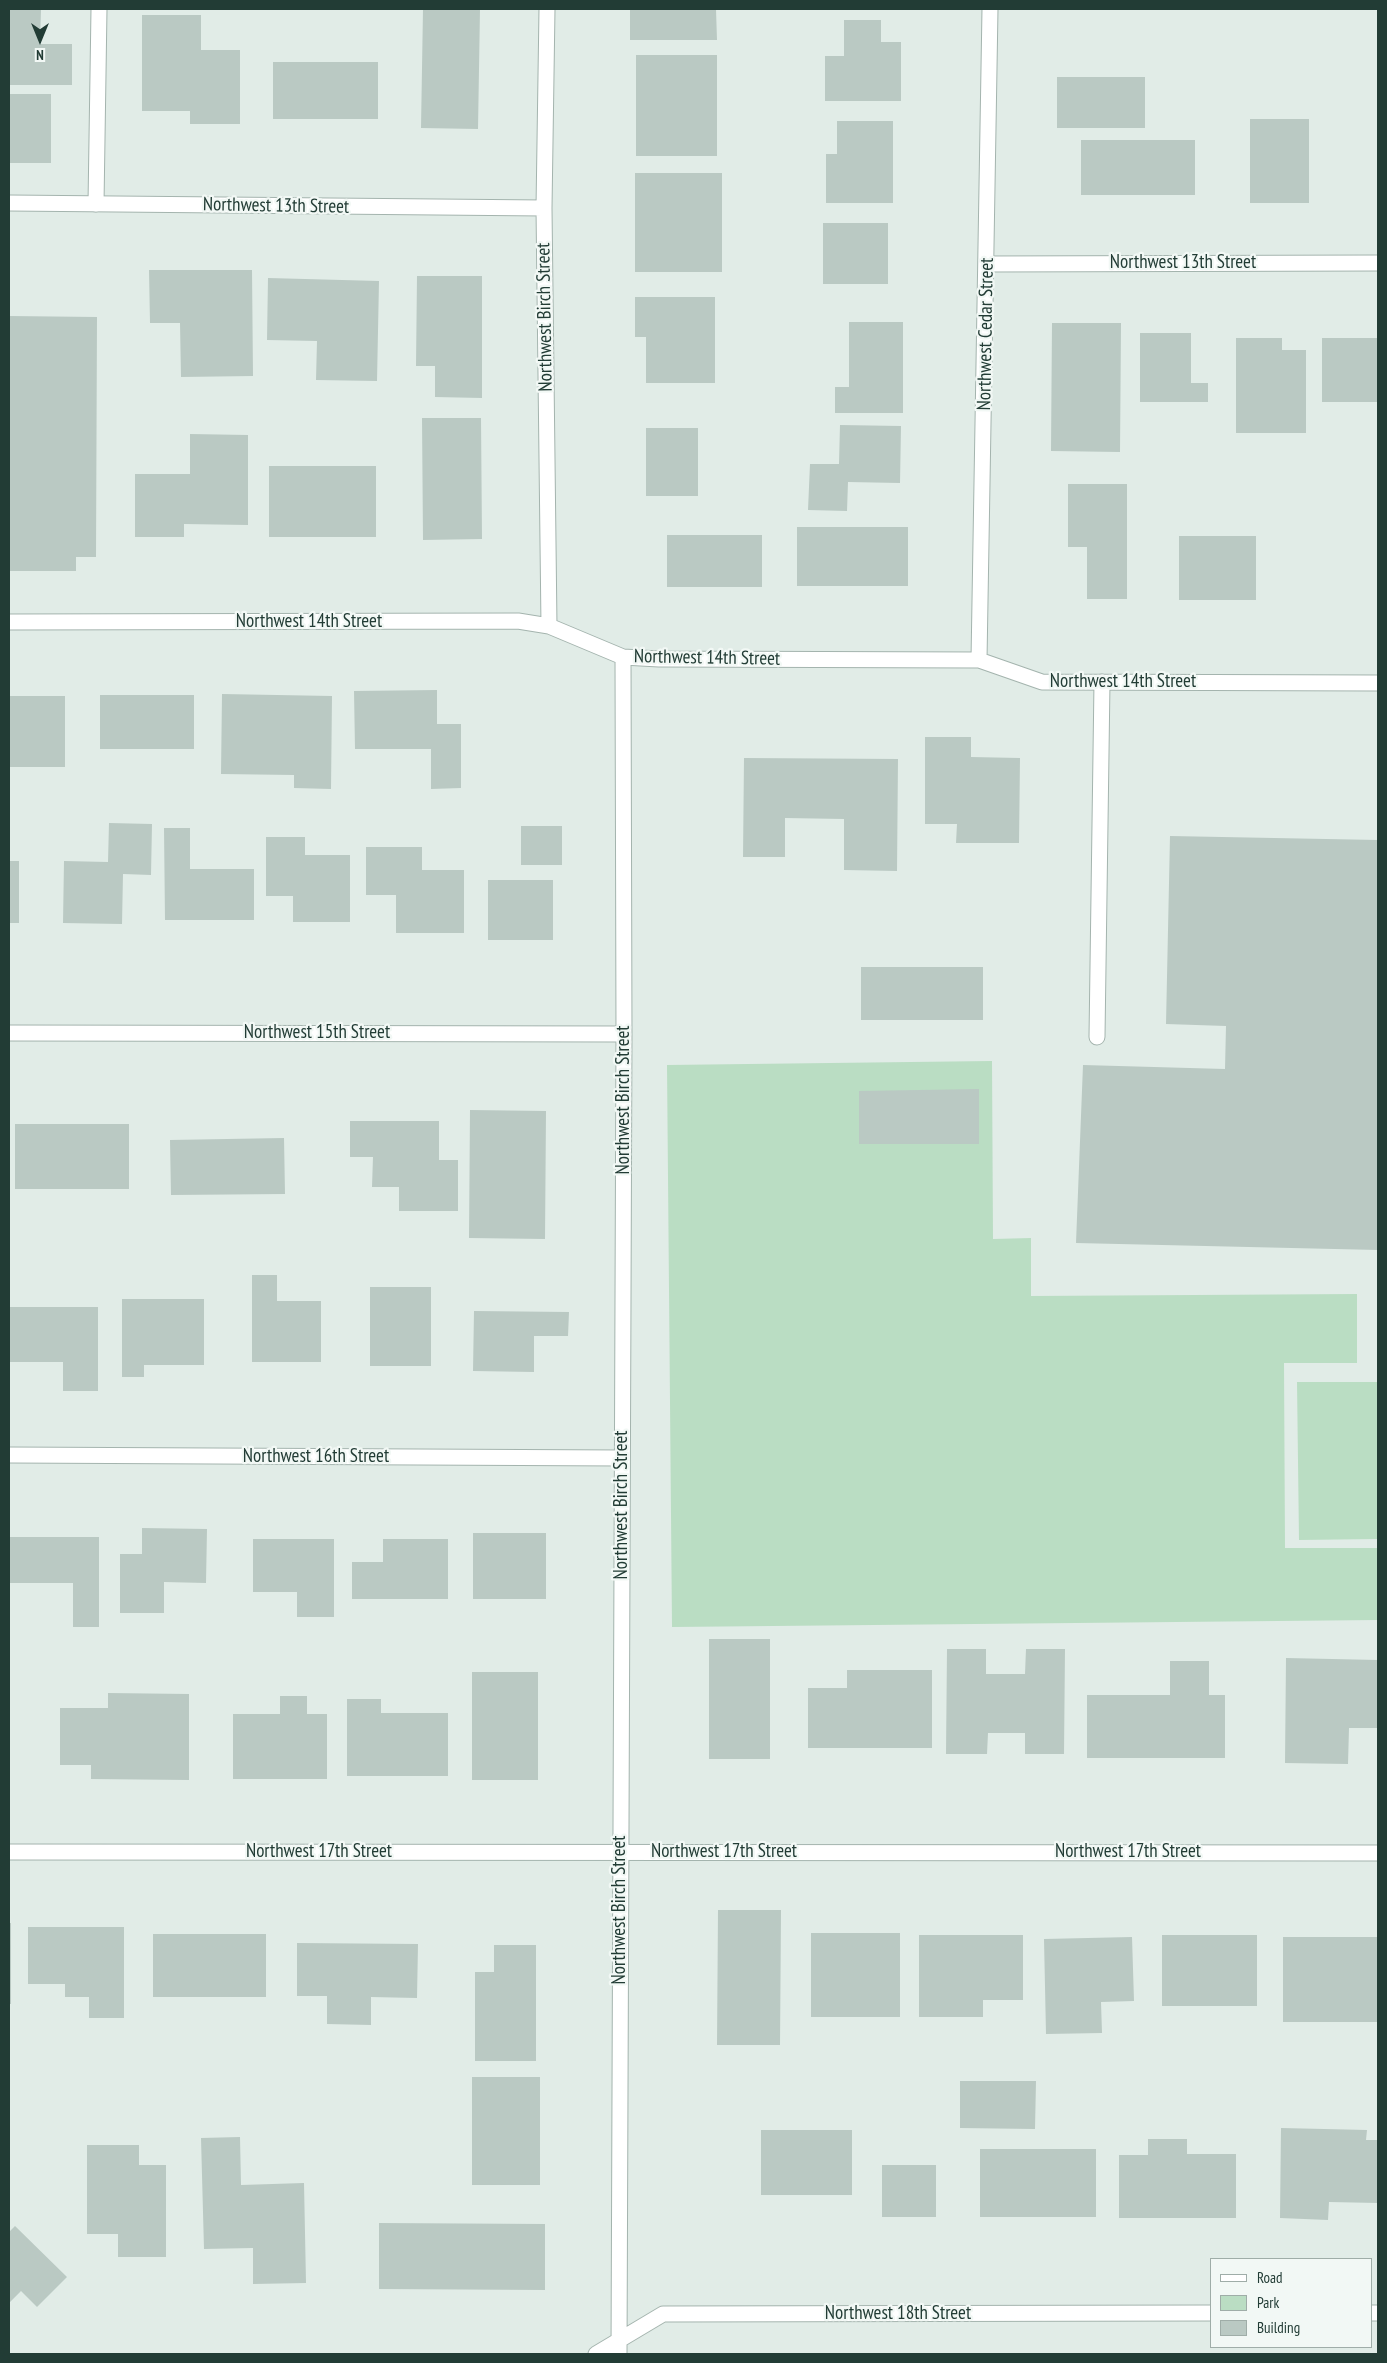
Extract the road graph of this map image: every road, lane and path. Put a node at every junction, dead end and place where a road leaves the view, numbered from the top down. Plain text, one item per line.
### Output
1 (99, 9) edge
2 (547, 9) edge
3 (990, 9) edge
4 (9, 203) edge
5 (96, 204) junction
6 (544, 208) junction
7 (1378, 263) edge
8 (987, 264) junction
9 (9, 622) edge
10 (549, 626) junction
11 (623, 657) junction
12 (979, 660) junction
13 (1102, 682) junction
14 (1378, 683) edge
15 (9, 1033) edge
16 (624, 1034) junction
17 (1097, 1037) dead end
18 (9, 1455) edge
19 (622, 1458) junction
20 (9, 1852) edge
21 (621, 1852) junction
22 (1378, 1853) edge
23 (1210, 2313) edge
24 (619, 2348) edge
25 (596, 2354) edge

1 - 5 street
2 - 6 street, Northwest Birch Street
3 - 8 street, Northwest Cedar Street
4 - 5 street, Northwest 13th Street
5 - 6 street, Northwest 13th Street
6 - 10 street, Northwest Birch Street
7 - 8 street, Northwest 13th Street
8 - 12 street, Northwest Cedar Street
9 - 10 street, Northwest 14th Street
10 - 11 street, Northwest 14th Street
11 - 12 street, Northwest 14th Street
11 - 16 street, Northwest Birch Street
12 - 13 street, Northwest 14th Street
13 - 14 street, Northwest 14th Street
13 - 17 street
15 - 16 street, Northwest 15th Street
16 - 19 street, Northwest Birch Street
18 - 19 street, Northwest 16th Street
19 - 21 street, Northwest Birch Street
20 - 21 street, Northwest 17th Street
21 - 22 street, Northwest 17th Street
21 - 24 street, Northwest Birch Street
23 - 24 street, Northwest 18th Street
24 - 25 street, Northwest 18th Street

